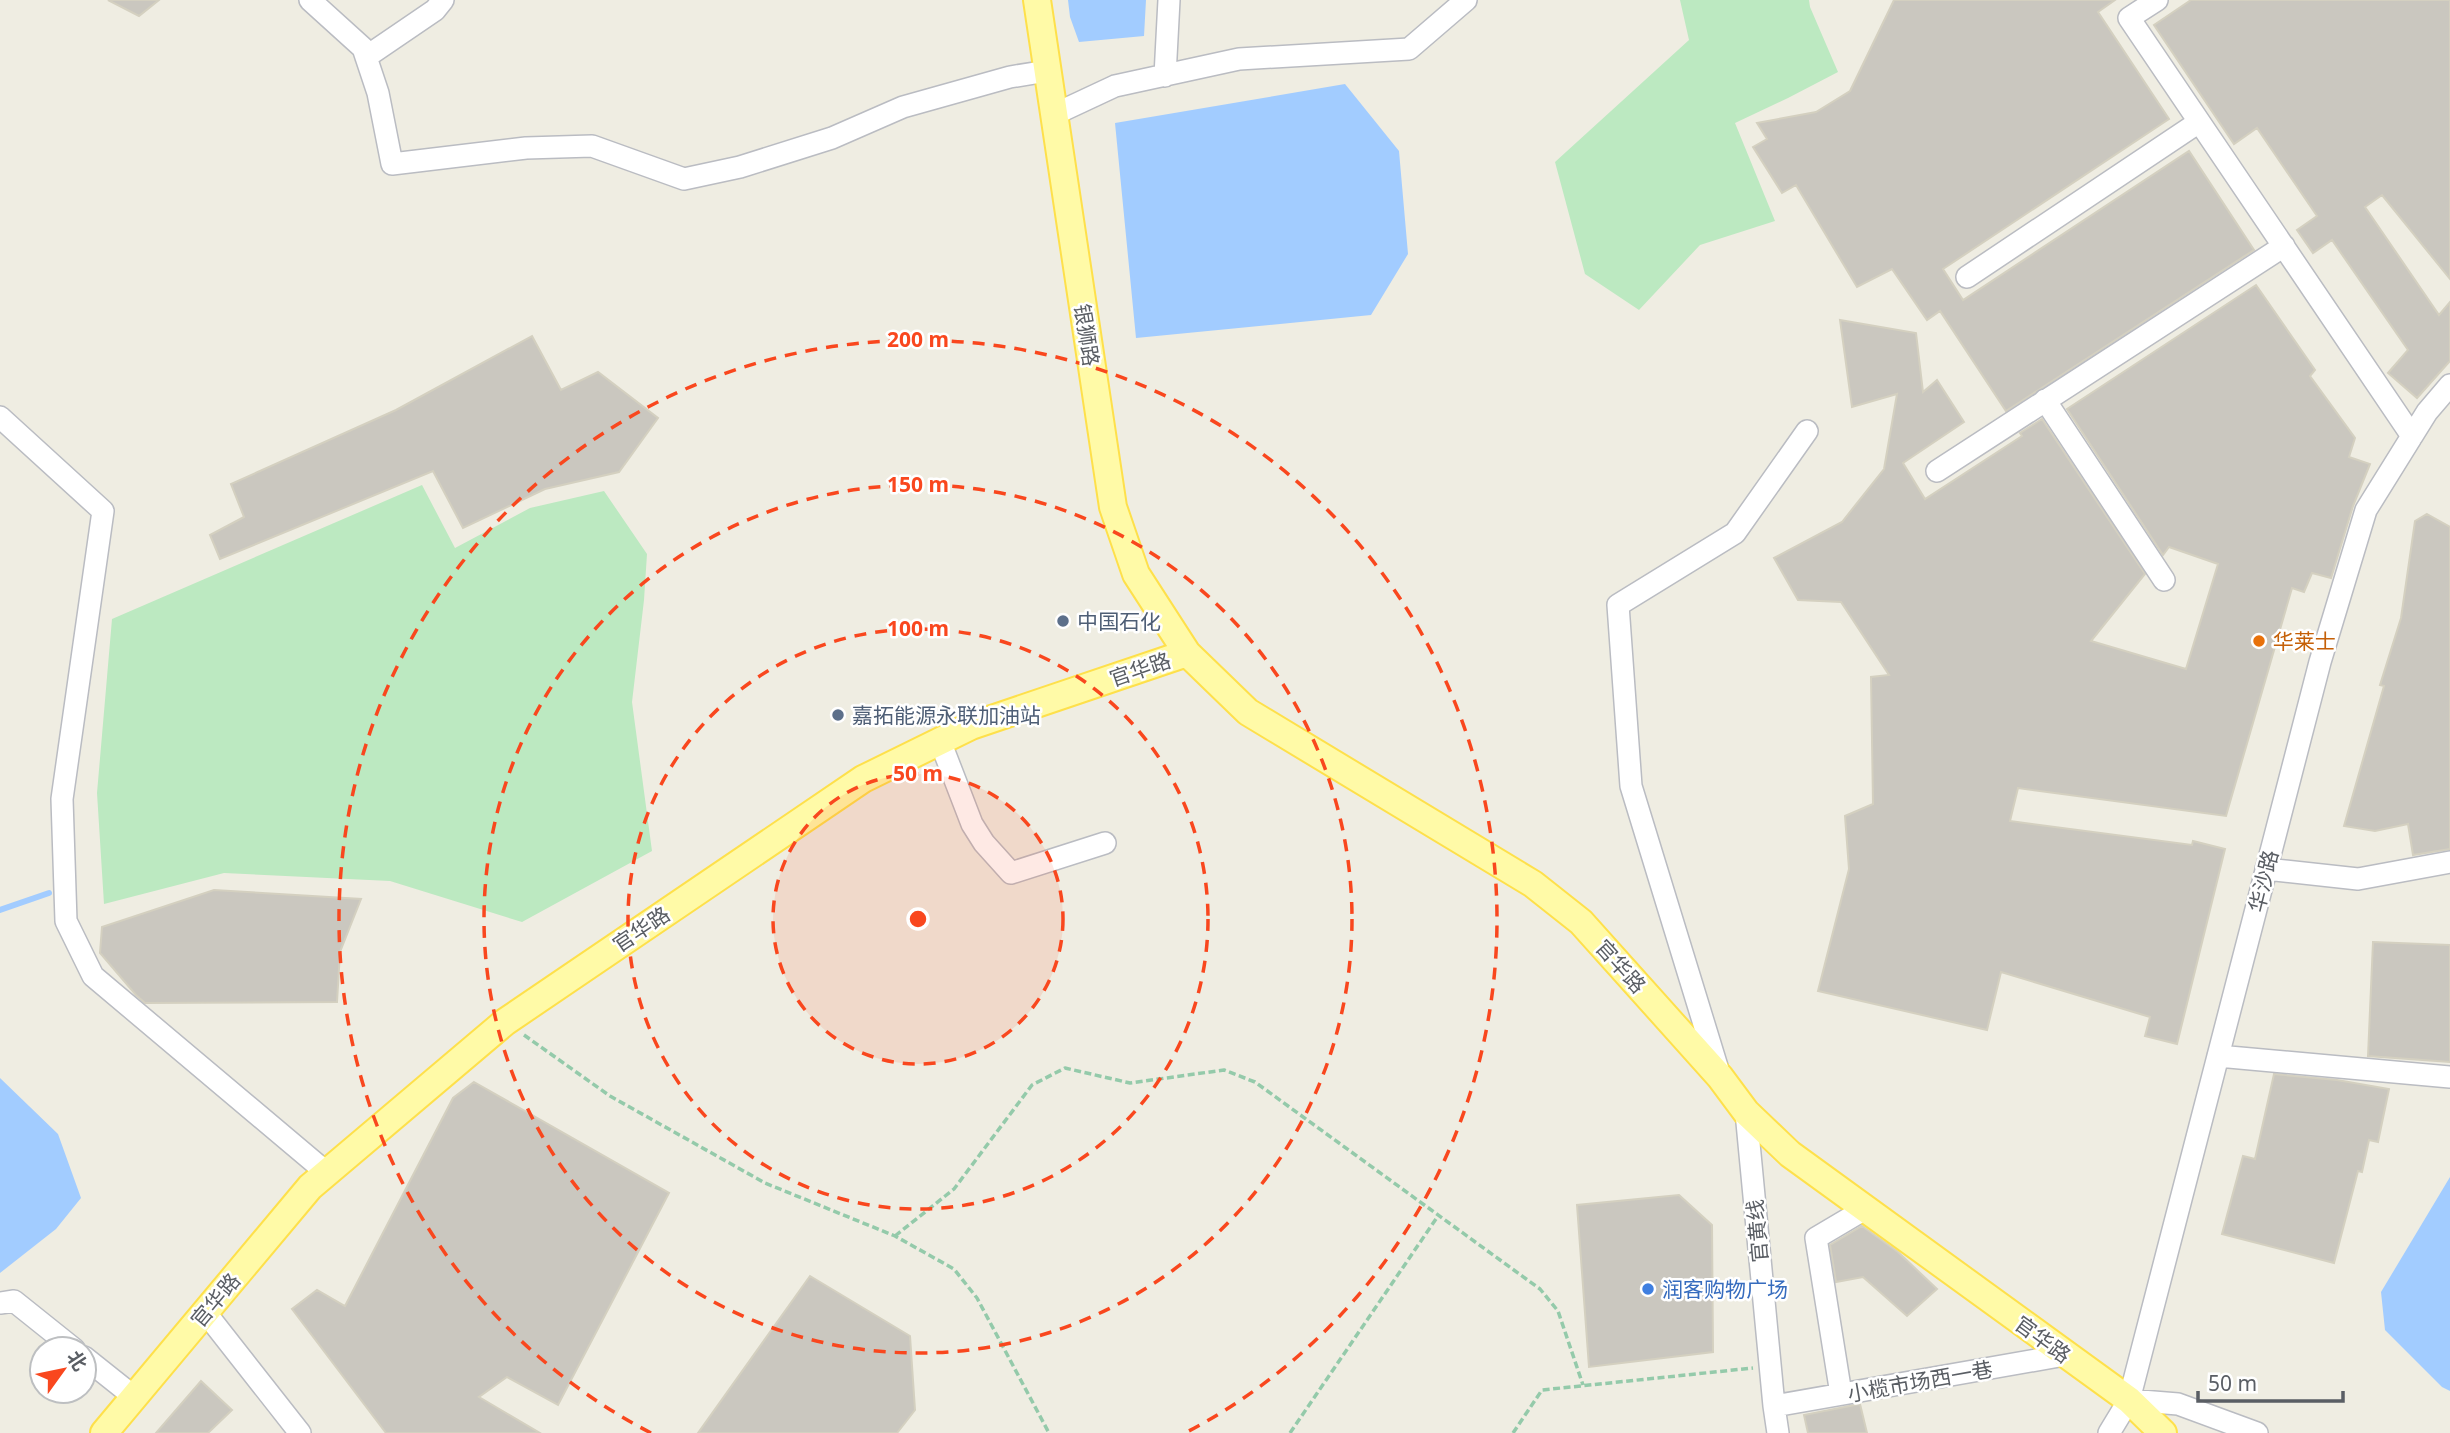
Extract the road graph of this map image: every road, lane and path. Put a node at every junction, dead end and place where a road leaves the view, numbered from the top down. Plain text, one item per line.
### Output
1 (310, 0) edge
2 (443, 0) edge
3 (1037, 0) edge
4 (1169, 0) edge
5 (1466, 0) edge
6 (2157, 0) edge
7 (366, 57) junction
8 (1046, 71) junction
9 (1165, 76) junction
10 (1053, 115) junction
11 (2199, 122) junction
12 (2284, 246) junction
13 (1967, 277) dead end
14 (2450, 385) edge
15 (2045, 400) junction
16 (0, 417) edge
17 (1807, 431) dead end
18 (2412, 436) junction
19 (1937, 471) dead end
20 (2164, 580) dead end
21 (1187, 653) junction
22 (940, 741) junction
23 (1105, 843) dead end
24 (2450, 862) edge
25 (2266, 869) junction
26 (505, 1022) junction
27 (2218, 1056) junction
28 (1720, 1077) junction
29 (2450, 1077) edge
30 (1746, 1112) junction
31 (327, 1173) junction
32 (1865, 1209) junction
33 (1438, 1216) junction
34 (895, 1236) junction
35 (0, 1303) edge
36 (205, 1312) junction
37 (56, 1335) edge
38 (2066, 1355) junction
39 (1770, 1366) junction
40 (98, 1368) edge
41 (1583, 1385) junction
42 (1841, 1395) junction
43 (133, 1396) junction
44 (2129, 1400) junction
45 (1774, 1406) junction
46 (104, 1433) edge
47 (300, 1433) edge
48 (1049, 1433) edge
49 (1290, 1433) edge
50 (1513, 1433) edge
51 (1778, 1433) edge
52 (2109, 1433) edge
53 (2163, 1433) edge
54 (2257, 1433) edge

1 - 7 street
2 - 7 street
3 - 8 main road, 银狮路
4 - 9 street
5 - 9 street
6 - 11 street
7 - 8 street
8 - 10 main road, 银狮路
9 - 10 street
10 - 21 main road, 银狮路
11 - 12 street
11 - 13 street
12 - 15 street
12 - 18 street
14 - 18 street, 华沙路
15 - 19 street
15 - 20 street
16 - 31 street
17 - 28 street
18 - 25 street, 华沙路
21 - 22 main road, 官华路
21 - 28 main road, 官华路
22 - 23 street
22 - 26 main road, 官华路
24 - 25 street
25 - 27 street, 华沙路
26 - 31 main road, 官华路
26 - 34 path
27 - 29 street
27 - 44 street, 华沙路
28 - 30 main road, 官华路
30 - 32 main road, 官华路
30 - 39 street, 官黄线
31 - 36 main road, 官华路
32 - 38 main road, 官华路
32 - 42 street
33 - 34 path
33 - 41 path
33 - 49 path
34 - 48 path
35 - 37 street
36 - 43 main road, 官华路
36 - 47 street
38 - 42 street, 小榄市场西一巷
38 - 44 main road, 官华路
39 - 41 path
39 - 45 street, 官黄线
40 - 43 street
41 - 50 path
42 - 45 street, 小榄市场西一巷
43 - 46 main road, 官华路
44 - 52 street, 华沙路
44 - 53 main road, 官华路
44 - 54 street
45 - 51 street, 官黄线

